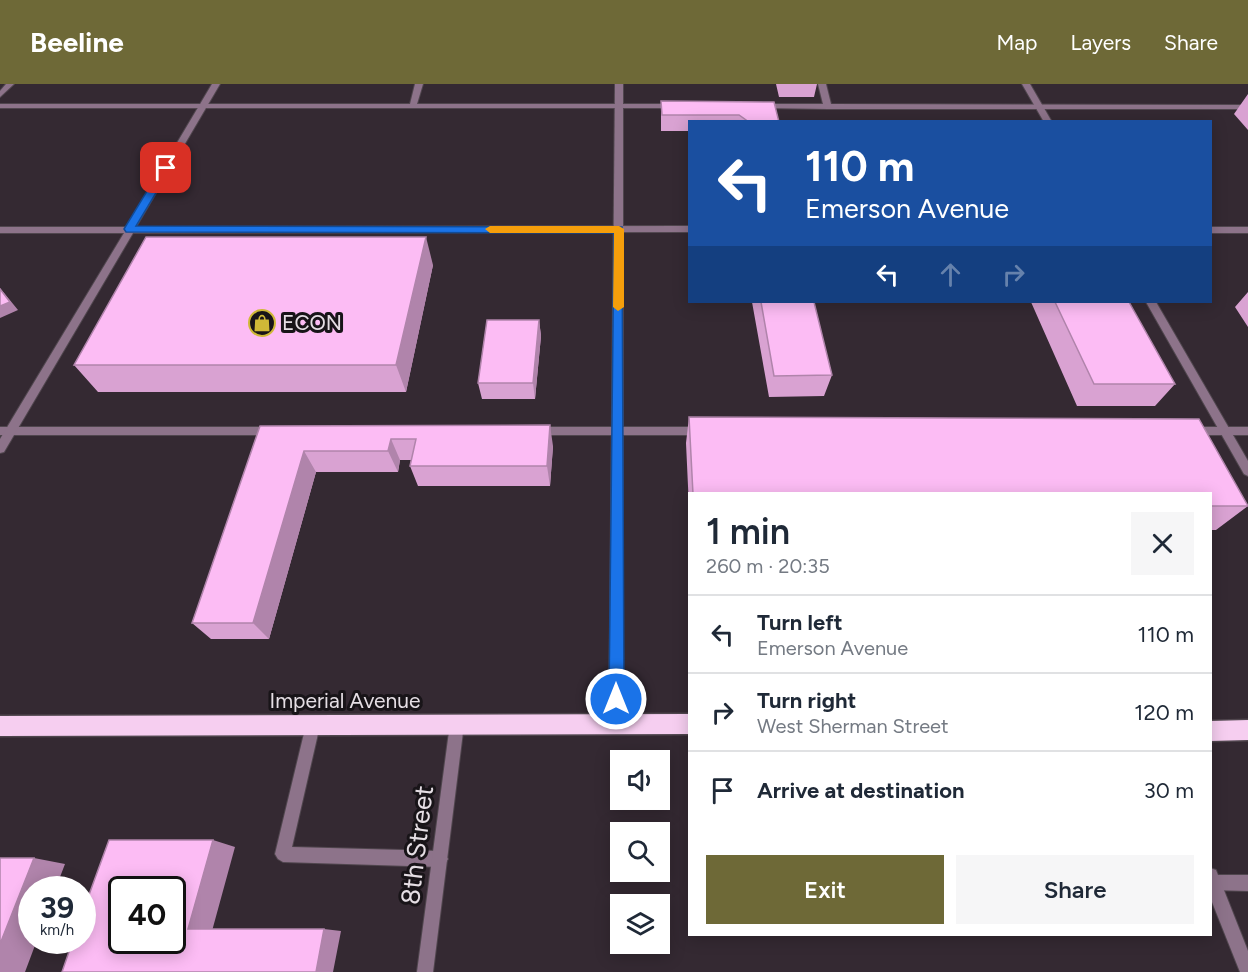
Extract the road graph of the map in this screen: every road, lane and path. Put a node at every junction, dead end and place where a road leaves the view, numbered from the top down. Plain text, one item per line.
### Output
1 (10, 84) edge
2 (216, 84) edge
3 (419, 84) edge
4 (619, 84) edge
5 (822, 84) edge
6 (1026, 84) edge
7 (0, 95) edge
8 (0, 106) edge
9 (203, 106) junction
10 (413, 106) junction
11 (619, 106) junction
12 (689, 106) edge
13 (747, 106) edge
14 (828, 106) junction
15 (1039, 106) junction
16 (1248, 107) edge
17 (1047, 120) edge
18 (129, 229) junction
19 (619, 229) junction
20 (0, 230) edge
21 (688, 230) edge
22 (1212, 230) edge
23 (1248, 230) edge
24 (1152, 303) edge
25 (5, 431) edge
26 (285, 431) edge
27 (523, 431) edge
28 (618, 431) junction
29 (713, 431) edge
30 (1178, 431) edge
31 (1225, 431) junction
32 (1248, 431) edge
33 (0, 449) edge
34 (1248, 471) edge
35 (616, 723) junction
36 (457, 724) junction
37 (688, 724) edge
38 (313, 725) junction
39 (0, 726) edge
40 (1248, 730) edge
41 (1212, 731) edge
42 (440, 859) junction
43 (1212, 880) edge
44 (1248, 883) edge
45 (425, 972) edge
46 (1248, 972) edge

1 - 7 street
2 - 9 street
3 - 10 street
4 - 11 street
5 - 14 street
6 - 15 street
8 - 9 street
9 - 10 street
9 - 18 street
10 - 11 street
11 - 12 street
11 - 19 street
13 - 14 street
14 - 15 street
15 - 16 street
15 - 17 street
18 - 19 street
18 - 20 street
18 - 25 street
19 - 21 street
19 - 28 street
22 - 23 street
24 - 31 street
25 - 26 street
25 - 33 street
27 - 28 street
28 - 29 street
28 - 35 street
30 - 31 street
31 - 32 street
31 - 34 street
35 - 36 highway, Imperial Avenue
35 - 37 highway, Imperial Avenue
36 - 38 highway, Imperial Avenue
36 - 42 street, 8th Street
38 - 39 highway, Imperial Avenue
38 - 42 street
40 - 41 highway
42 - 45 street, 8th Street
43 - 44 street
43 - 46 street

